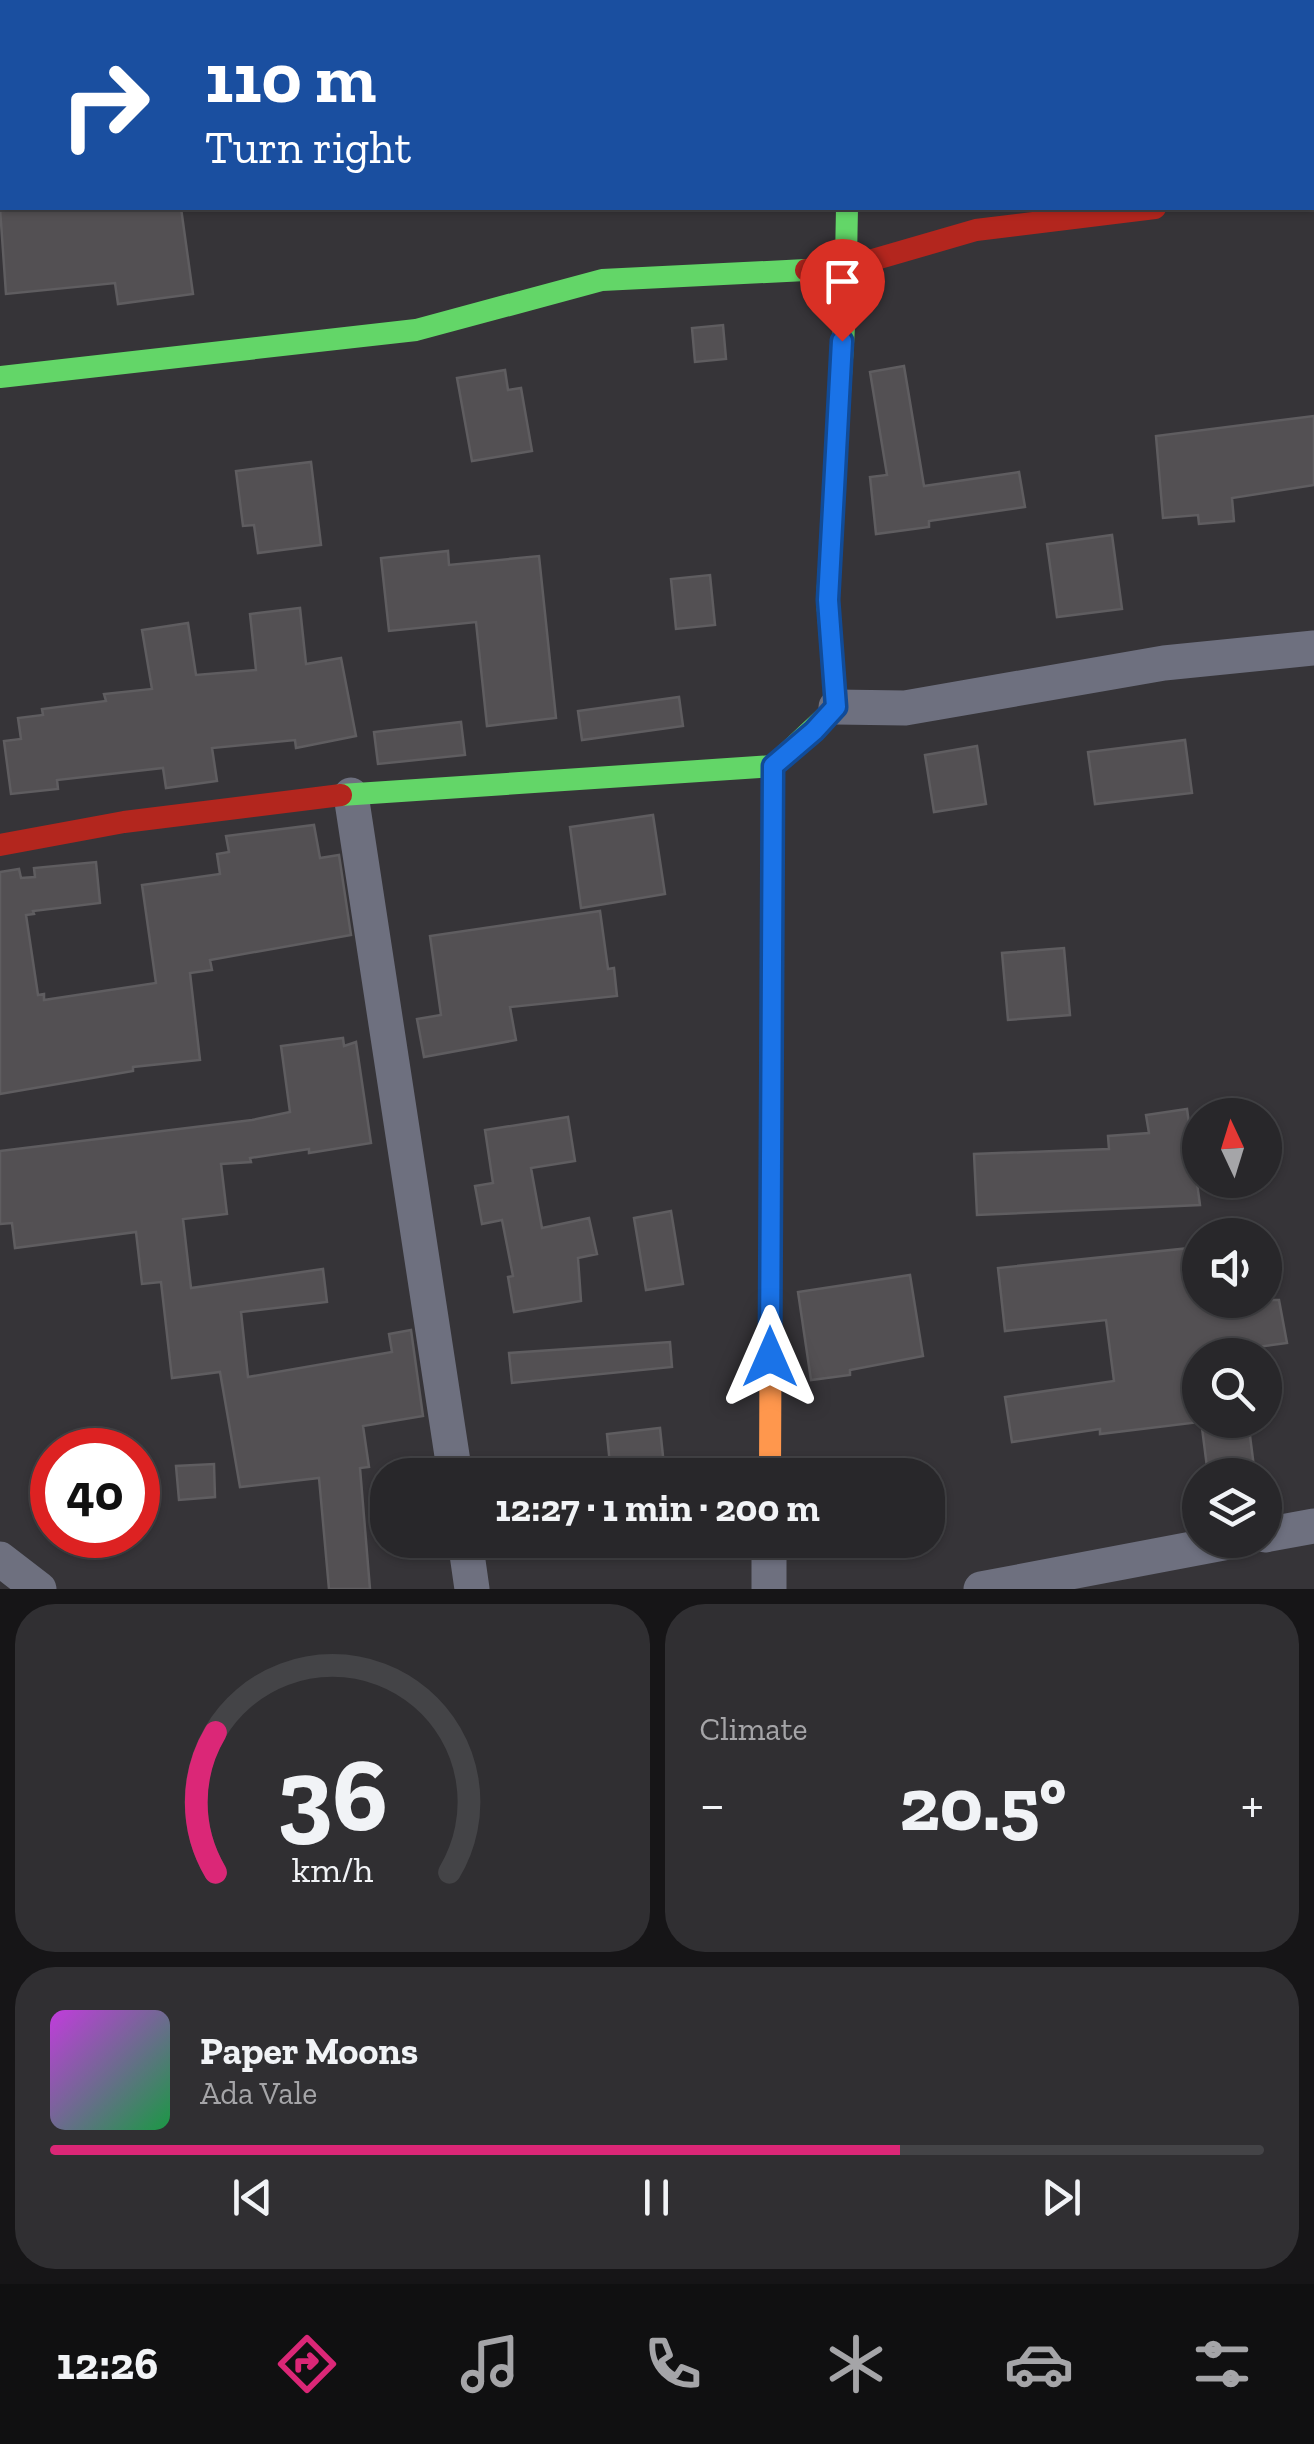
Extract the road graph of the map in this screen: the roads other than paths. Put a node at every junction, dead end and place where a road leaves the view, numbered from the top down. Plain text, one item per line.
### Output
1 (847, 210) edge
2 (1140, 210) edge
3 (845, 268) junction
4 (0, 377) edge
5 (1314, 648) edge
6 (836, 707) junction
7 (773, 766) junction
8 (350, 795) junction
9 (0, 845) edge
10 (452, 1458) edge
11 (770, 1458) edge
12 (1314, 1526) edge
13 (1282, 1532) edge
14 (1182, 1551) edge
15 (468, 1558) edge
16 (770, 1558) edge
17 (0, 1559) edge
18 (39, 1589) edge
19 (472, 1589) edge
20 (769, 1589) edge
21 (981, 1589) edge

1 - 3 street
2 - 3 street
3 - 4 street
3 - 6 street
5 - 6 street
6 - 7 street
7 - 8 street
7 - 11 street
8 - 9 street
8 - 10 street
12 - 13 street
14 - 21 street
15 - 19 street
16 - 20 street
17 - 18 street

